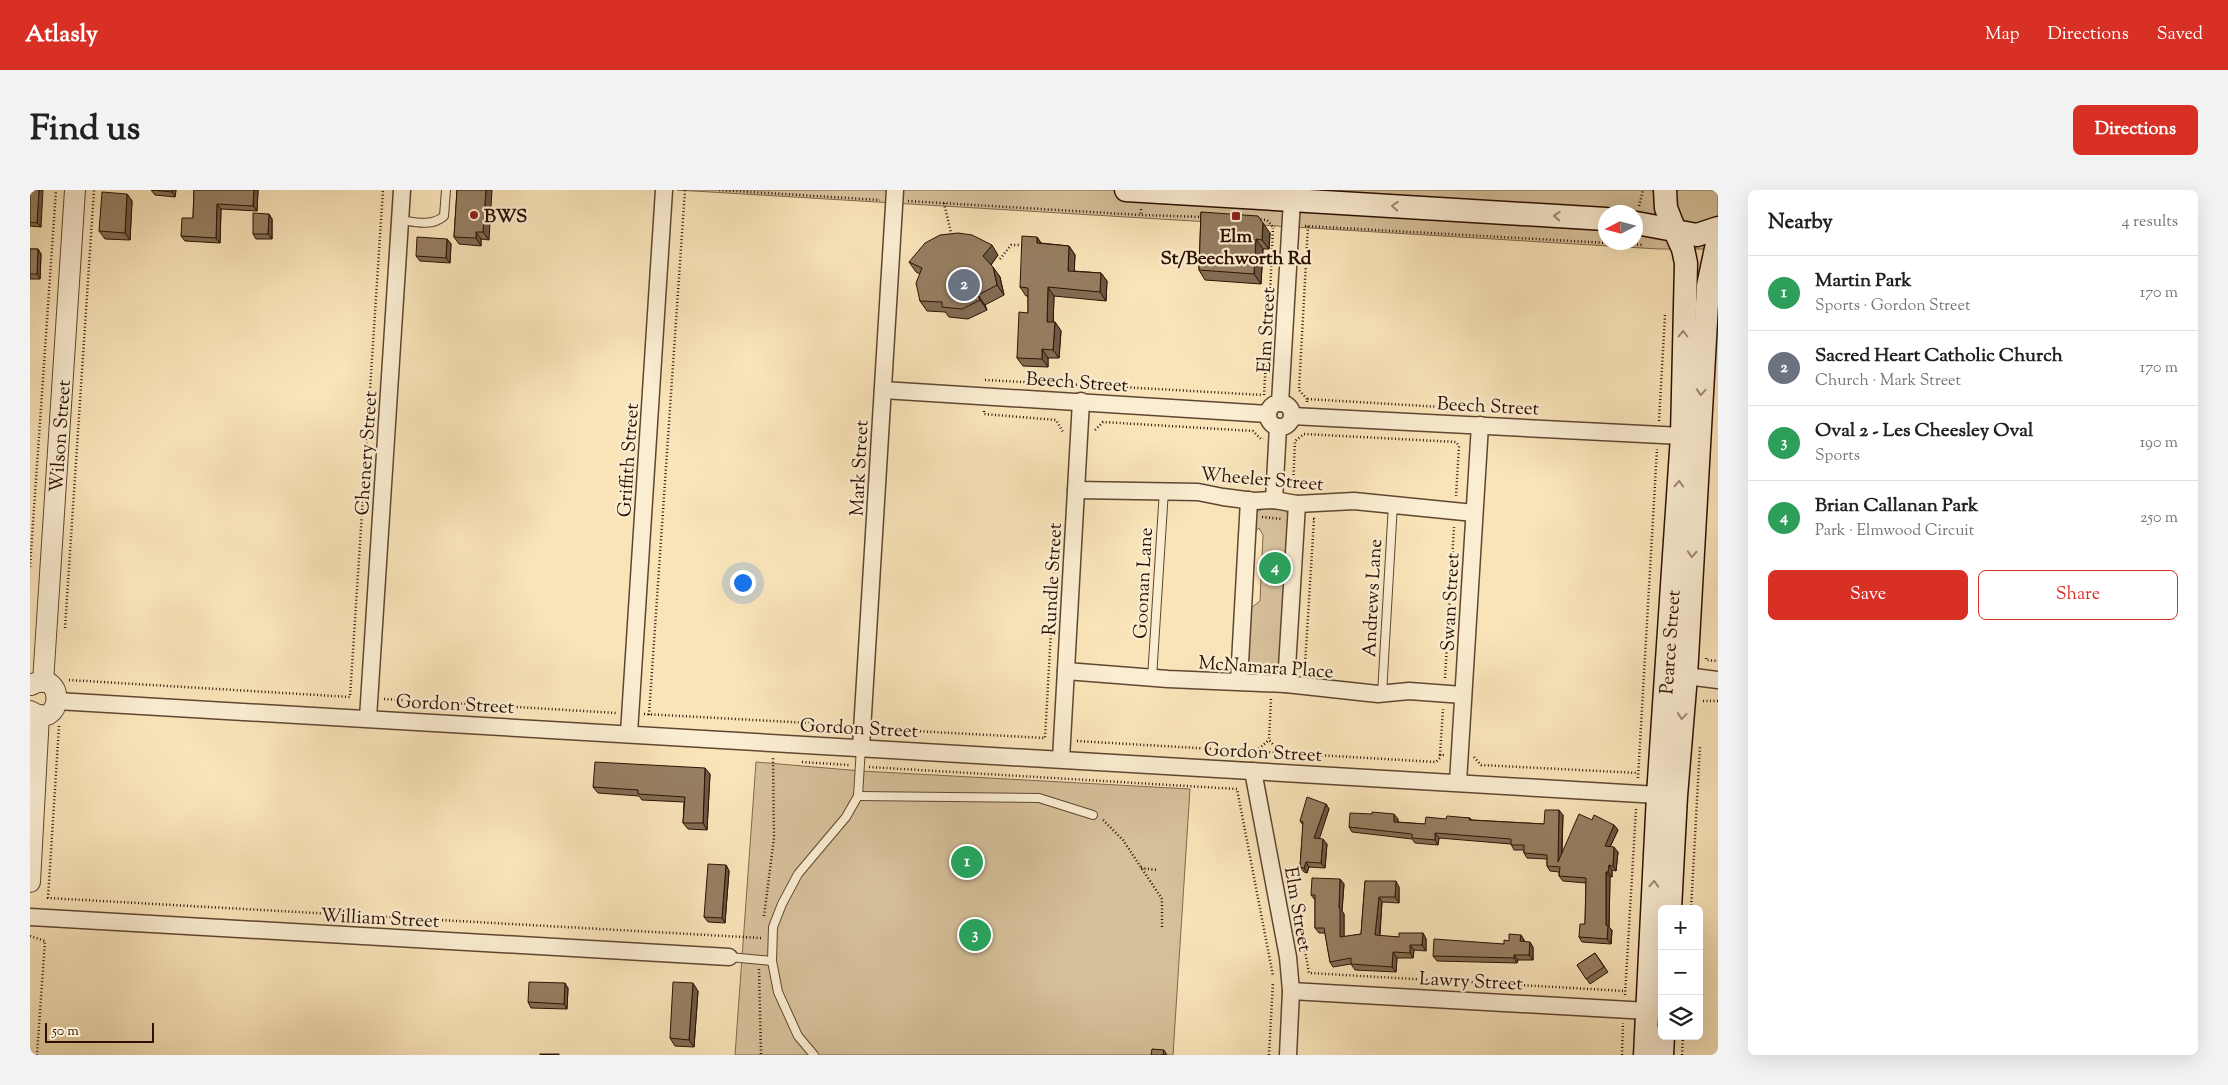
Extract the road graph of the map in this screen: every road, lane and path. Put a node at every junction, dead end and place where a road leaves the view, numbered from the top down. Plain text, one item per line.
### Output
1 (56, 190) edge
2 (75, 190) edge
3 (94, 190) edge
4 (383, 190) edge
5 (402, 190) edge
6 (446, 190) edge
7 (664, 190) edge
8 (685, 190) edge
9 (719, 190) edge
10 (1665, 190) edge
11 (1134, 191) edge
12 (895, 195) edge
13 (1290, 195) edge
14 (878, 200) junction
15 (944, 203) junction
16 (877, 210) dead end
17 (1141, 215) junction
18 (1207, 218) edge
19 (1598, 218) edge
20 (1247, 219) edge
21 (400, 220) junction
22 (1643, 224) edge
23 (1290, 225) junction
24 (1308, 226) junction
25 (1718, 228) edge
26 (1674, 231) junction
27 (1718, 239) edge
28 (953, 243) edge
29 (1598, 243) edge
30 (1028, 245) edge
31 (1000, 259) dead end
32 (1665, 312) dead end
33 (976, 379) dead end
34 (883, 390) junction
35 (1264, 395) dead end
36 (985, 396) junction
37 (1307, 400) dead end
38 (1082, 402) junction
39 (1280, 402) junction
40 (1268, 414) junction
41 (1292, 416) junction
42 (1480, 425) junction
43 (1094, 431) dead end
44 (1278, 432) junction
45 (1658, 434) junction
46 (1690, 436) junction
47 (1062, 440) dead end
48 (1295, 441) junction
49 (1076, 490) junction
50 (1164, 490) junction
51 (1274, 500) junction
52 (1393, 504) junction
53 (1249, 508) junction
54 (1295, 509) junction
55 (1455, 511) junction
56 (1474, 513) junction
57 (1058, 519) dead end
58 (30, 567) edge
59 (65, 631) dead end
60 (1066, 671) junction
61 (1677, 676) junction
62 (1152, 678) junction
63 (1718, 680) edge
64 (1239, 681) junction
65 (36, 684) edge
66 (1284, 684) junction
67 (1444, 693) junction
68 (1382, 694) junction
69 (1463, 695) junction
70 (369, 698) junction
71 (61, 701) junction
72 (1718, 701) edge
73 (1702, 710) dead end
74 (35, 713) edge
75 (630, 714) junction
76 (649, 715) junction
77 (847, 717) dead end
78 (368, 718) junction
79 (863, 728) junction
80 (629, 733) junction
81 (1045, 738) junction
82 (1062, 740) junction
83 (1269, 740) junction
84 (1700, 740) dead end
85 (774, 742) junction
86 (862, 747) junction
87 (1256, 751) junction
88 (1281, 753) junction
89 (1440, 755) junction
90 (1460, 755) junction
91 (1061, 759) junction
92 (793, 761) dead end
93 (861, 766) junction
94 (1253, 771) junction
95 (1638, 773) junction
96 (1458, 782) junction
97 (1657, 795) junction
98 (858, 796) junction
99 (1093, 815) joint
100 (1141, 868) junction
101 (1158, 870) dead end
102 (30, 882) edge
103 (1670, 905) edge
104 (1690, 905) edge
105 (30, 917) edge
106 (764, 920) dead end
107 (1162, 928) dead end
108 (763, 929) dead end
109 (30, 936) edge
110 (1266, 937) junction
111 (761, 938) junction
112 (1285, 938) junction
113 (729, 957) joint
114 (758, 961) junction
115 (772, 962) junction
116 (1291, 991) junction
117 (1625, 991) junction
118 (1624, 1008) junction
119 (1648, 1010) junction
120 (1663, 1040) edge
121 (1683, 1040) edge
122 (37, 1055) edge
123 (761, 1055) edge
124 (814, 1055) edge
125 (1269, 1055) edge
126 (1288, 1055) edge
127 (1622, 1055) edge
128 (1645, 1055) edge
129 (1662, 1055) edge
130 (1682, 1055) edge

1 - 58 path
2 - 65 street, Wilson Street
3 - 59 path
4 - 71 path
5 - 21 street, Chenery Street
6 - 21 lane
7 - 75 street, Griffith Street
8 - 76 path
9 - 14 path
10 - 26 main road, Pearce Street
11 - 13 main road
11 - 17 path
12 - 14 path
12 - 15 path
12 - 34 street, Mark Street
19 -> 13 main road
13 - 23 street, Elm Street
14 - 16 path
15 - 17 path
15 - 28 path
17 - 18 path
20 - 23 path
21 - 70 street, Chenery Street
22 - 26 main road
23 - 24 path
23 - 39 street, Elm Street
24 - 29 path
24 - 37 path
25 - 26 main road
46 -> 26 main road, Pearce Street
27 -> 46 main road, Pearce Street
30 - 31 path
32 - 45 path
33 - 35 path
34 - 36 street, Beech Street
34 - 79 street, Mark Street
36 - 38 street, Beech Street
36 - 47 path
38 - 40 street, Beech Street
38 - 49 street, Rundle Street
39 - 40 street
39 - 41 street
40 - 44 street
41 - 42 street, Beech Street
41 - 44 street
42 - 45 street, Beech Street
42 - 56 street, Swan Street
43 - 44 path
44 - 48 path
44 - 51 street
45 - 46 street, Beech Street
45 - 95 path
46 - 61 main road, Pearce Street
48 - 54 path
48 - 55 path
49 - 50 street, Wheeler Street
49 - 60 street, Rundle Street
50 - 53 street, Wheeler Street
50 - 62 lane, Goonan Lane
51 - 53 street, Wheeler Street
51 - 54 street, Wheeler Street
52 - 54 street, Wheeler Street
52 - 55 street, Wheeler Street
52 - 68 lane, Andrews Lane
53 - 54 path
53 - 64 street
54 - 66 street
54 - 66 path
55 - 56 street, Wheeler Street
55 - 67 path
56 - 69 street, Swan Street
57 - 81 path
60 - 62 street, McNamara Place
60 - 82 street, Rundle Street
61 - 63 street
61 - 97 main road, Pearce Street
62 - 64 street, McNamara Place
64 - 66 street, McNamara Place
65 - 71 street
66 - 68 street, McNamara Place
66 - 83 path
67 - 68 street, McNamara Place
67 - 69 street, McNamara Place
67 - 89 path
69 - 90 street, Swan Street
70 - 75 path
70 - 78 street, Chenery Street
71 - 74 street
71 - 78 street, Gordon Street
71 - 111 path
72 - 73 path
74 - 102 street
75 - 76 path
75 - 80 street, Griffith Street
76 - 77 path
78 - 80 street, Gordon Street
79 - 81 path
79 - 86 street, Mark Street
80 - 85 street, Gordon Street
81 - 82 path
82 - 87 path
82 - 91 street, Rundle Street
83 - 87 path
83 - 88 path
84 - 104 path
85 - 86 street, Gordon Street
85 - 106 path
86 - 91 street, Gordon Street
86 - 93 lane
87 - 88 path
88 - 89 path
89 - 90 path
90 - 95 path
90 - 96 street, Swan Street
91 - 94 street, Gordon Street
92 - 93 path
93 - 98 lane
93 - 110 path
94 - 96 street, Gordon Street
94 - 112 street, Elm Street
95 - 97 path
96 - 97 street, Gordon Street
97 - 103 main road, Pearce Street
97 - 117 path
119 -> 97 main road, Pearce Street
98 - 99 lane
98 - 115 lane
99 - 100 path
100 - 101 path
100 - 107 path
105 - 113 street, William Street
108 - 111 path
109 - 122 path
110 - 112 path
110 - 125 path
111 - 114 path
112 - 116 street, Elm Street
112 - 117 path
113 - 114 lane
114 - 115 lane
114 - 123 path
115 - 124 lane
116 - 118 street, Lawry Street
116 - 126 street, Elm Street
117 - 118 path
118 - 119 street, Lawry Street
118 - 127 path
119 - 128 main road, Pearce Street
120 - 129 main road
121 - 130 path

